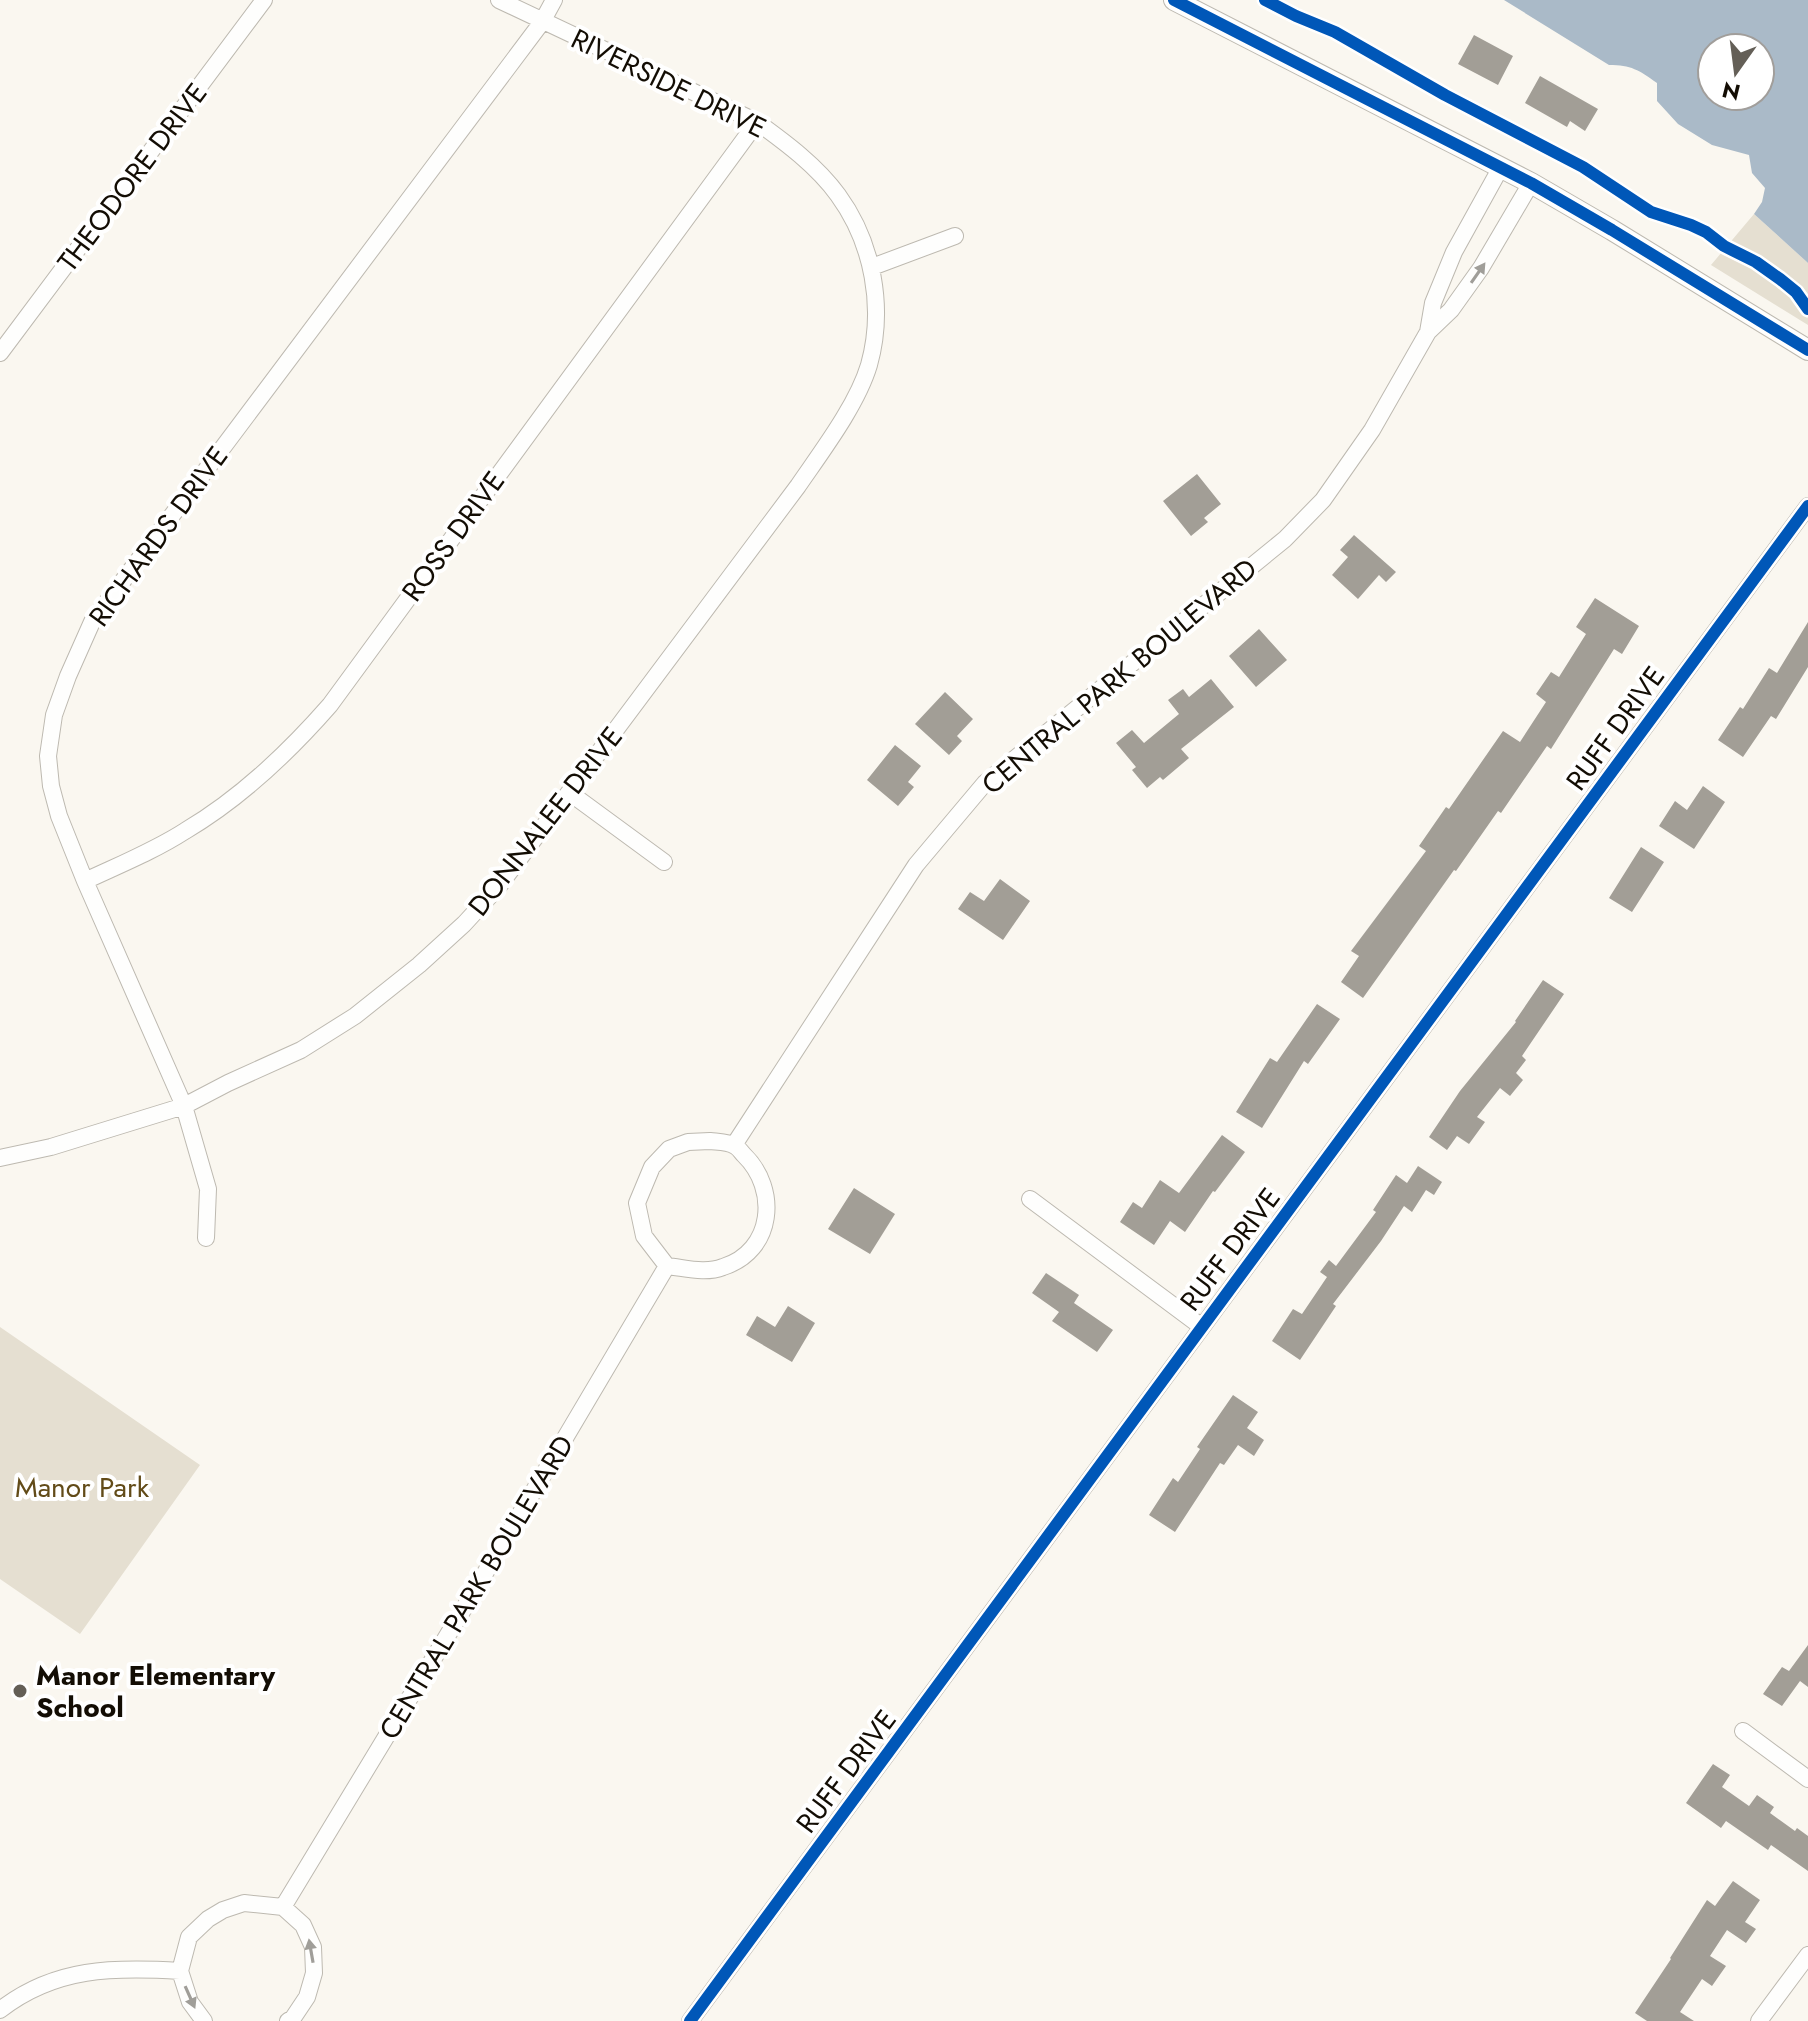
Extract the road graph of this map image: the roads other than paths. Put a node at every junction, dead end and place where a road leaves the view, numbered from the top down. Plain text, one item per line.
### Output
1 (264, 0) edge
2 (499, 0) edge
3 (554, 0) edge
4 (1174, 0) edge
5 (542, 22) junction
6 (757, 122) junction
7 (1501, 167) junction
8 (1531, 183) junction
9 (955, 236) dead end
10 (872, 267) junction
11 (1428, 332) junction
12 (1808, 350) edge
13 (0, 353) edge
14 (1808, 506) edge
15 (570, 793) junction
16 (664, 862) dead end
17 (85, 881) junction
18 (184, 1106) junction
19 (734, 1145) junction
20 (0, 1158) edge
21 (1030, 1199) dead end
22 (206, 1238) dead end
23 (667, 1266) junction
24 (1202, 1327) junction
25 (1743, 1731) dead end
26 (1808, 1779) edge
27 (283, 1907) junction
28 (1808, 1955) edge
29 (180, 1971) junction
30 (0, 2010) edge
31 (204, 2021) edge
32 (288, 2021) edge
33 (690, 2021) edge
34 (1759, 2021) edge

1 - 13 street, THEODORE DRIVE
2 - 5 street, RIVERSIDE DRIVE
3 - 5 street, RICHARDS DRIVE
4 - 7 street
5 - 6 street, RIVERSIDE DRIVE
5 - 17 street, RICHARDS DRIVE
6 - 10 street, RIVERSIDE DRIVE
6 - 17 street, ROSS DRIVE
7 - 8 street
7 - 11 street, CENTRAL PARK BOULEVARD
11 -> 8 street, CENTRAL PARK BOULEVARD
8 - 12 street
9 - 10 street
10 - 15 street, DONNALEE DRIVE
11 - 19 street, CENTRAL PARK BOULEVARD
14 - 24 street, RUFF DRIVE
15 - 16 street
15 - 18 street, DONNALEE DRIVE
17 - 18 street, RICHARDS DRIVE
18 - 20 street, DONNALEE DRIVE
18 - 22 street, RICHARDS DRIVE
19 - 23 street
19 - 23 street
21 - 24 street
23 - 27 street, CENTRAL PARK BOULEVARD
24 - 33 street, RUFF DRIVE
25 - 26 street
27 - 29 street
32 -> 27 street
28 - 34 street
29 - 30 street
29 -> 31 street

